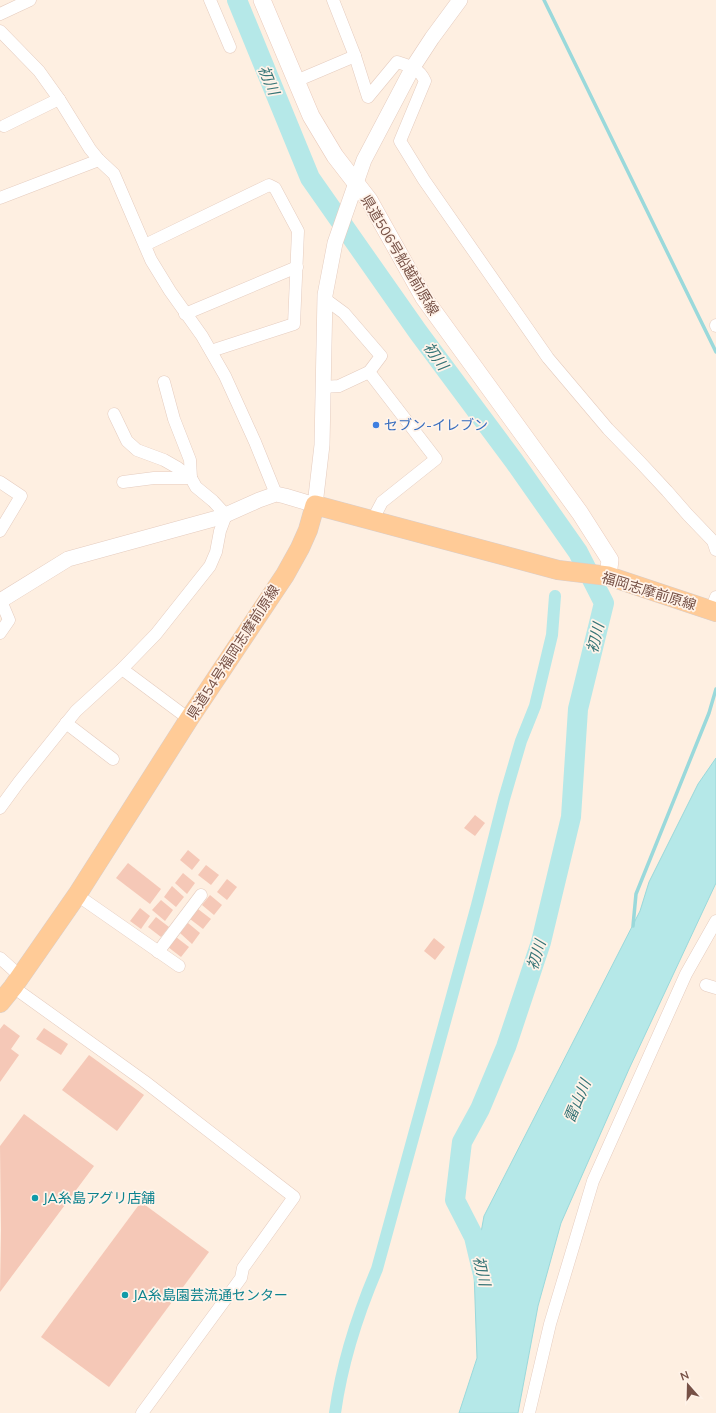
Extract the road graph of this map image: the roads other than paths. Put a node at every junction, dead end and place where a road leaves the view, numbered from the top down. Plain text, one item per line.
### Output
1 (30, 0) edge
2 (210, 0) edge
3 (262, 0) edge
4 (333, 0) edge
5 (460, 0) edge
6 (0, 14) edge
7 (0, 31) edge
8 (230, 47) dead end
9 (355, 56) junction
10 (414, 67) junction
11 (296, 81) junction
12 (59, 99) junction
13 (4, 126) dead end
14 (99, 160) junction
15 (353, 190) junction
16 (0, 198) edge
17 (145, 246) junction
18 (297, 267) junction
19 (325, 297) junction
20 (185, 314) junction
21 (211, 350) junction
22 (369, 372) junction
23 (164, 382) dead end
24 (323, 387) junction
25 (114, 414) dead end
26 (191, 478) junction
27 (0, 482) edge
28 (123, 482) dead end
29 (276, 494) junction
30 (315, 505) junction
31 (226, 515) junction
32 (372, 520) junction
33 (0, 531) edge
34 (716, 550) edge
35 (608, 576) junction
36 (0, 601) edge
37 (714, 606) edge
38 (0, 633) edge
39 (122, 669) junction
40 (189, 720) junction
41 (66, 724) junction
42 (113, 759) dead end
43 (0, 808) edge
44 (77, 895) junction
45 (201, 895) dead end
46 (716, 921) edge
47 (158, 952) junction
48 (0, 958) edge
49 (179, 966) dead end
50 (17, 981) junction
51 (0, 1003) edge
52 (142, 1413) edge
53 (529, 1413) edge

1 - 6 street
2 - 8 street
3 - 11 main road, 県道506号船越前原線
4 - 9 street
5 - 10 street
7 - 12 street
9 - 10 street
9 - 11 street
10 - 15 street
10 - 34 street
11 - 15 main road, 県道506号船越前原線
12 - 13 street
12 - 14 street
14 - 16 street
14 - 17 street
15 - 19 street
15 - 35 main road, 県道506号船越前原線
17 - 18 street
17 - 20 street
18 - 20 street
18 - 21 street
19 - 22 street
19 - 24 street
20 - 21 street
21 - 29 street
22 - 24 street
22 - 32 street
23 - 26 street
24 - 30 street
25 - 26 street
26 - 28 street
26 - 31 street
27 - 33 street
29 - 30 street
29 - 31 street
30 - 32 main road
30 - 40 main road, 県道54号福岡志摩前原線
31 - 36 street
31 - 39 street
32 - 35 main road, 福岡志摩前原線
35 - 37 main road, 福岡志摩前原線
36 - 38 street
39 - 40 street
39 - 41 street
40 - 44 main road, 県道54号福岡志摩前原線
41 - 42 street
41 - 43 street
44 - 47 street
44 - 50 main road, 県道54号福岡志摩前原線
45 - 47 street
46 - 53 street
47 - 49 street
48 - 50 street
50 - 51 main road, 県道54号福岡志摩前原線
50 - 52 street

